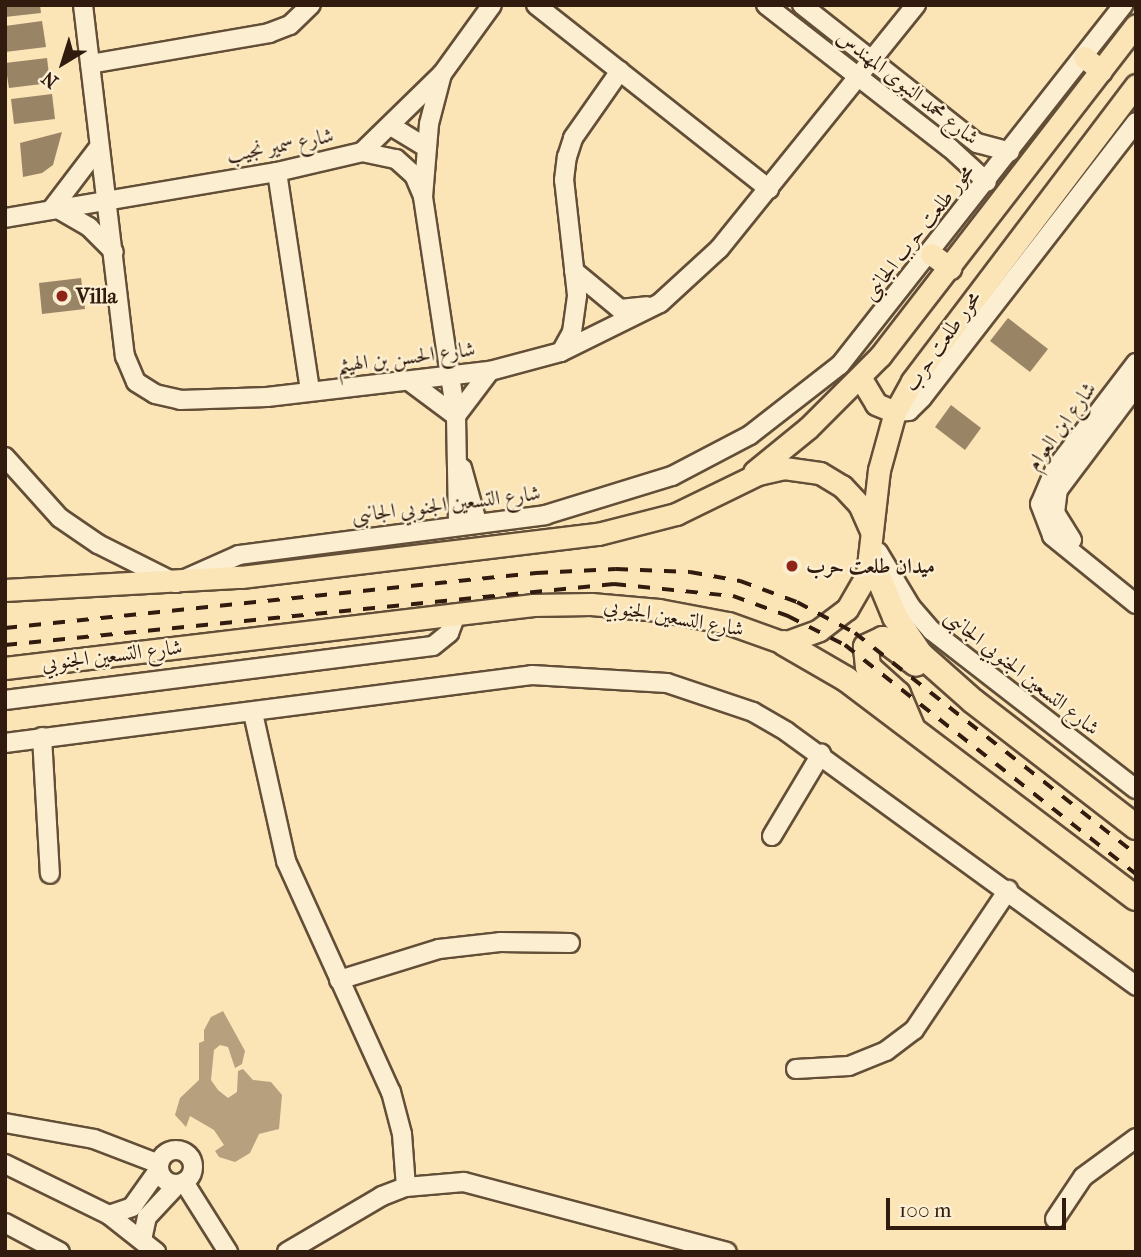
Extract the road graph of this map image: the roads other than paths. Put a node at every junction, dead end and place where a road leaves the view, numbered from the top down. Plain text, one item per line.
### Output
1 (83, 5) edge
2 (311, 5) edge
3 (492, 5) edge
4 (536, 5) edge
5 (766, 5) edge
6 (802, 5) edge
7 (916, 5) edge
8 (1123, 5) edge
9 (1136, 25) edge
10 (1084, 57) junction
11 (873, 62) junction
12 (90, 64) junction
13 (620, 71) junction
14 (1101, 71) junction
15 (442, 74) junction
16 (860, 79) junction
17 (1136, 85) edge
18 (1136, 122) edge
19 (391, 126) junction
20 (99, 147) junction
21 (426, 148) junction
22 (362, 152) junction
23 (1010, 152) junction
24 (277, 172) junction
25 (987, 181) junction
26 (769, 189) junction
27 (424, 197) junction
28 (106, 200) junction
29 (55, 209) junction
30 (7, 215) edge
31 (114, 252) junction
32 (931, 254) junction
33 (950, 268) junction
34 (574, 271) junction
35 (660, 303) junction
36 (561, 352) junction
37 (1136, 363) edge
38 (490, 371) junction
39 (449, 375) junction
40 (860, 377) junction
41 (409, 381) junction
42 (1136, 386) edge
43 (310, 391) junction
44 (1118, 398) junction
45 (895, 412) junction
46 (456, 416) junction
47 (718, 454) joint
48 (5, 457) edge
49 (744, 480) junction
50 (468, 523) junction
51 (872, 545) junction
52 (176, 583) junction
53 (1134, 586) edge
54 (5, 590) edge
55 (1136, 604) edge
56 (456, 615) junction
57 (784, 643) junction
58 (5, 668) edge
59 (937, 670) junction
60 (5, 700) edge
61 (253, 713) junction
62 (912, 727) junction
63 (42, 737) junction
64 (5, 743) edge
65 (821, 754) junction
66 (1136, 789) edge
67 (1136, 827) edge
68 (772, 836) dead end
69 (50, 874) dead end
70 (1008, 890) junction
71 (1136, 898) edge
72 (570, 943) dead end
73 (339, 980) junction
74 (1136, 986) edge
75 (796, 1069) dead end
76 (5, 1123) edge
77 (1136, 1138) edge
78 (5, 1164) edge
79 (159, 1166) junction
80 (181, 1183) junction
81 (406, 1187) junction
82 (109, 1215) junction
83 (1055, 1219) dead end
84 (5, 1223) edge
85 (149, 1246) edge
86 (60, 1252) edge
87 (228, 1252) edge
88 (287, 1252) edge
89 (727, 1252) edge

1 - 12 street, شارع الحسن بن الهيثم
2 - 12 street
3 - 15 street, شارع سمير نجيب
4 - 13 street
5 - 16 street, شارع محمد النبوى المهندس
6 - 11 street, شارع محمد النبوى المهندس
7 - 11 street, شارع الحسن بن الهيثم
8 - 10 street, محور طلعت حرب الجانبى
9 - 14 main road, محور طلعت حرب
10 - 14 main road
10 - 23 street, محور طلعت حرب الجانبى
11 - 16 street, شارع الحسن بن الهيثم
11 - 23 street, شارع محمد النبوى المهندس
12 - 20 street, شارع الحسن بن الهيثم
13 - 26 street
13 - 34 street
14 - 33 main road, محور طلعت حرب
15 - 19 street, شارع سمير نجيب
15 - 21 street
16 - 25 street, شارع محمد النبوى المهندس
16 - 26 street, شارع الحسن بن الهيثم
17 - 45 main road, محور طلعت حرب
18 - 45 street
19 - 21 street
19 - 22 street, شارع سمير نجيب
20 - 28 street, شارع الحسن بن الهيثم
20 - 29 street
21 - 27 street
22 - 24 street, شارع سمير نجيب
22 - 27 street
23 - 25 street, محور طلعت حرب الجانبى
24 - 28 street, شارع سمير نجيب
24 - 43 street
25 - 32 street, محور طلعت حرب الجانبى
26 - 35 street, شارع الحسن بن الهيثم
27 - 39 street
28 - 29 street, شارع سمير نجيب
28 - 31 street, شارع الحسن بن الهيثم
29 - 30 street, شارع سمير نجيب
29 - 31 street
31 - 43 street, شارع الحسن بن الهيثم
32 - 33 main road
32 - 47 street, محور طلعت حرب الجانبى
33 - 40 main road, محور طلعت حرب
34 - 35 street
34 - 36 street
35 - 36 street, شارع الحسن بن الهيثم
36 - 38 street, شارع الحسن بن الهيثم
37 - 44 street, شارع ابن العوام
38 - 39 street, شارع الحسن بن الهيثم
38 - 46 street
39 - 41 street, شارع الحسن بن الهيثم
39 - 46 street
40 - 45 main road
40 - 49 main road, محور طلعت حرب
41 - 43 street, شارع الحسن بن الهيثم
41 - 46 street
42 - 44 street, شارع ابن العوام
44 - 53 street, شارع ابن العوام
44 - 55 street, شارع ابن العوام
45 - 51 main road, محور طلعت حرب
46 - 50 street
47 - 50 street, شارع التسعين الجنوبي الجانبى
48 - 52 street
49 - 51 main road
49 - 52 main road
50 - 52 street, شارع التسعين الجنوبي الجانبى
51 - 57 main road, محور طلعت حرب
51 - 59 highway
51 - 66 street, شارع التسعين الجنوبي الجانبى
52 - 54 main road
56 - 57 main road, شارع التسعين الجنوبي
56 - 58 main road, شارع التسعين الجنوبي
56 - 60 street
57 - 62 highway, شارع التسعين الجنوبي
59 - 62 highway
59 - 67 highway
61 - 63 street
61 - 65 street
61 - 73 street
62 - 71 highway, شارع التسعين الجنوبي
63 - 64 street
63 - 69 street
65 - 68 street
65 - 70 street
70 - 74 street
70 - 75 street
72 - 73 street
73 - 81 street
76 - 79 street
77 - 83 street
78 - 82 street
79 - 80 street
79 - 80 street
79 - 82 street
80 - 85 street
80 - 87 street
81 - 88 street
81 - 89 street
82 - 85 street
84 - 86 street

